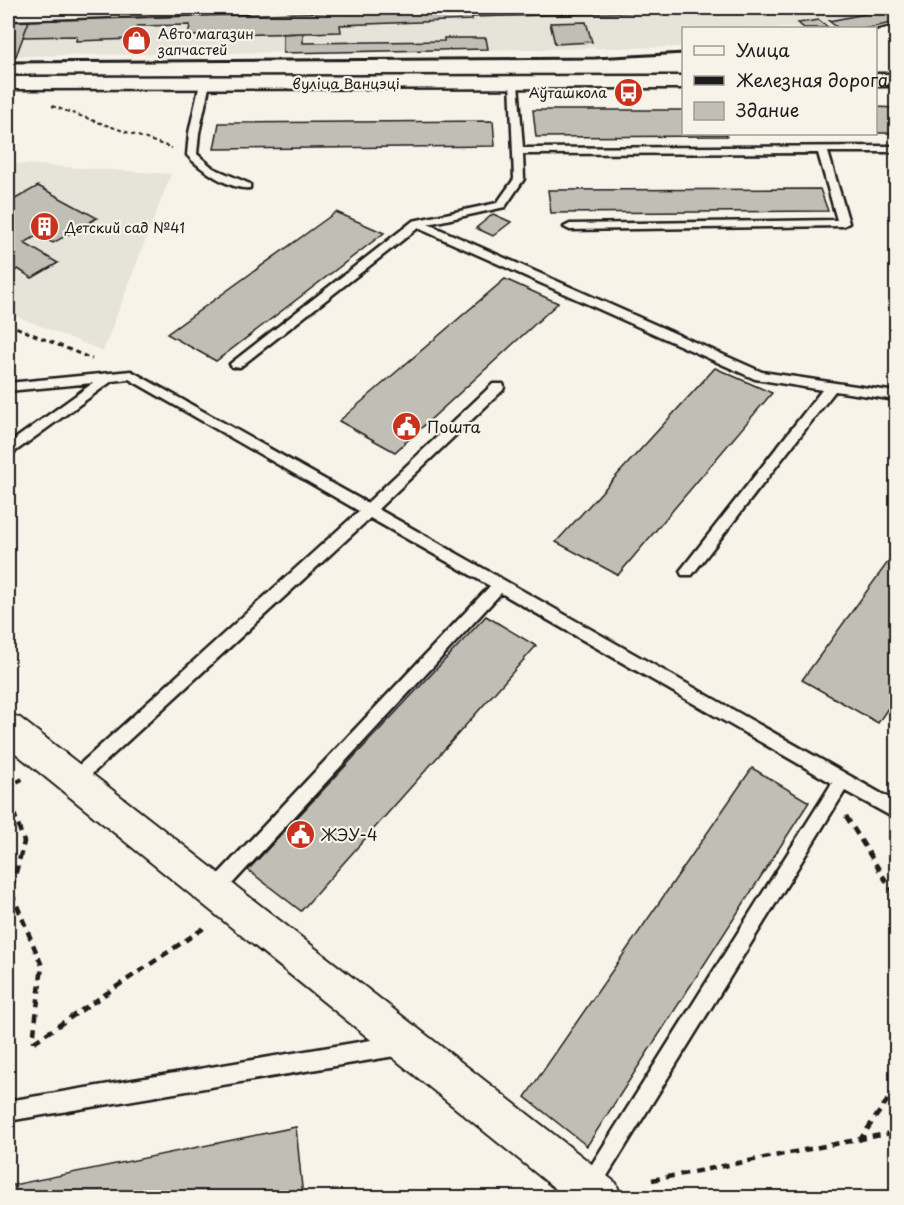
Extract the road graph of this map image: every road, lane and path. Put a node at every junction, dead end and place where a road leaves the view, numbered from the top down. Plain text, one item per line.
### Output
1 (242, 8) edge
2 (8, 15) edge
3 (877, 80) edge
4 (897, 80) edge
5 (682, 82) edge
6 (8, 83) edge
7 (205, 83) junction
8 (513, 83) junction
9 (52, 106) dead end
10 (897, 149) edge
11 (822, 150) junction
12 (518, 151) junction
13 (192, 155) junction
14 (246, 186) dead end
15 (417, 223) junction
16 (570, 227) dead end
17 (8, 324) edge
18 (236, 364) dead end
19 (131, 375) junction
20 (107, 379) junction
21 (8, 387) edge
22 (498, 387) dead end
23 (831, 387) junction
24 (897, 396) edge
25 (8, 450) edge
26 (369, 510) junction
27 (687, 571) dead end
28 (500, 585) junction
29 (8, 728) edge
30 (74, 780) junction
31 (838, 788) junction
32 (8, 795) edge
33 (894, 804) edge
34 (897, 897) edge
35 (224, 899) junction
36 (407, 1044) junction
37 (897, 1088) edge
38 (8, 1111) edge
39 (897, 1132) edge
40 (859, 1141) junction
41 (652, 1180) dead end
42 (595, 1192) edge

1 - 2 street
3 - 4 main road
5 - 8 main road, вуліца Ванцэці
6 - 7 main road, вуліца Ванцэці
7 - 8 main road, вуліца Ванцэці
7 - 13 lane
8 - 12 lane
9 - 13 path
10 - 11 lane
11 - 12 lane
11 - 16 lane
12 - 15 lane
13 - 14 lane
15 - 18 lane
15 - 23 lane
17 - 19 path
19 - 20 lane
19 - 26 lane
20 - 21 lane
20 - 25 lane
22 - 26 lane
23 - 24 lane
23 - 27 lane
26 - 28 lane
26 - 30 lane
28 - 31 lane
28 - 35 lane
29 - 30 street
30 - 35 street
31 - 33 lane
31 - 34 path
31 - 42 lane
32 - 35 path
35 - 36 street
36 - 38 lane
36 - 42 street
37 - 40 path
39 - 40 path
40 - 41 path

